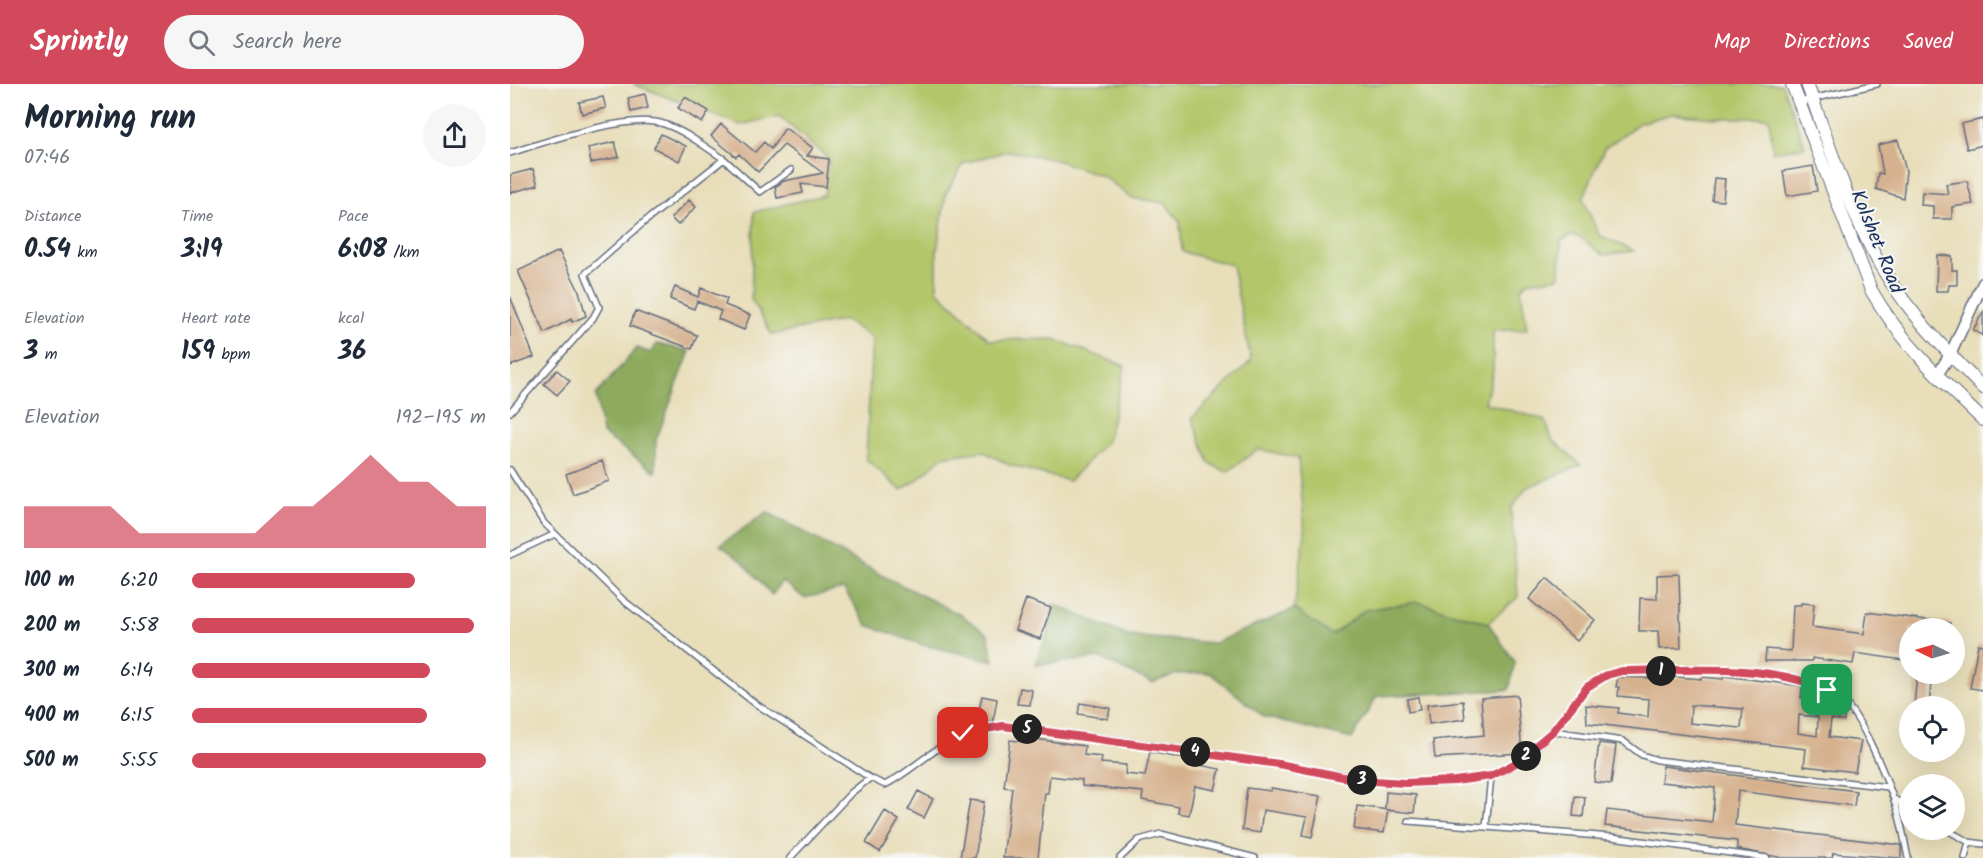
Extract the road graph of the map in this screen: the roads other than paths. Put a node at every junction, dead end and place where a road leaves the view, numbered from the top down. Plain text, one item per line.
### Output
1 (1792, 84) edge
2 (1807, 84) edge
3 (1877, 84) edge
4 (1812, 97) junction
5 (1799, 102) junction
6 (510, 153) edge
7 (724, 159) junction
8 (1836, 164) junction
9 (1822, 168) junction
10 (791, 170) dead end
11 (1864, 249) junction
12 (1983, 283) edge
13 (1950, 355) junction
14 (1936, 375) junction
15 (1983, 388) edge
16 (510, 412) edge
17 (1983, 420) edge
18 (510, 470) edge
19 (555, 534) junction
20 (510, 555) edge
21 (1553, 731) junction
22 (1491, 776) junction
23 (870, 778) junction
24 (1888, 787) junction
25 (1894, 799) junction
26 (1899, 802) edge
27 (1408, 821) dead end
28 (1486, 827) junction
29 (1965, 840) edge
30 (1969, 842) junction
31 (1983, 844) edge
32 (790, 858) edge
33 (1120, 858) edge
34 (1255, 858) edge
35 (1767, 858) edge
36 (1908, 858) edge
37 (1965, 858) edge

1 - 5 street, Kolshet Road
2 - 4 street, Kolshet Road
3 - 4 lane
4 - 5 lane
4 - 8 street, Kolshet Road
5 - 9 street, Kolshet Road
6 - 7 lane
7 - 10 lane
7 - 16 lane
8 - 9 street
8 - 11 street, Kolshet Road
9 - 11 street, Kolshet Road
11 - 13 street, Kolshet Road
11 - 14 street, Kolshet Road
12 - 13 street
13 - 14 street
13 - 15 street, Kolshet Road
14 - 17 street, Kolshet Road
18 - 19 lane
19 - 20 lane
19 - 23 lane
21 - 22 lane
21 - 24 lane
21 - 24 lane
22 - 23 lane
22 - 28 lane
23 - 32 lane
24 - 25 lane
25 - 26 lane
25 - 36 lane
27 - 28 lane
28 - 35 lane
29 - 30 lane
30 - 31 lane
30 - 37 lane
33 - 34 lane

